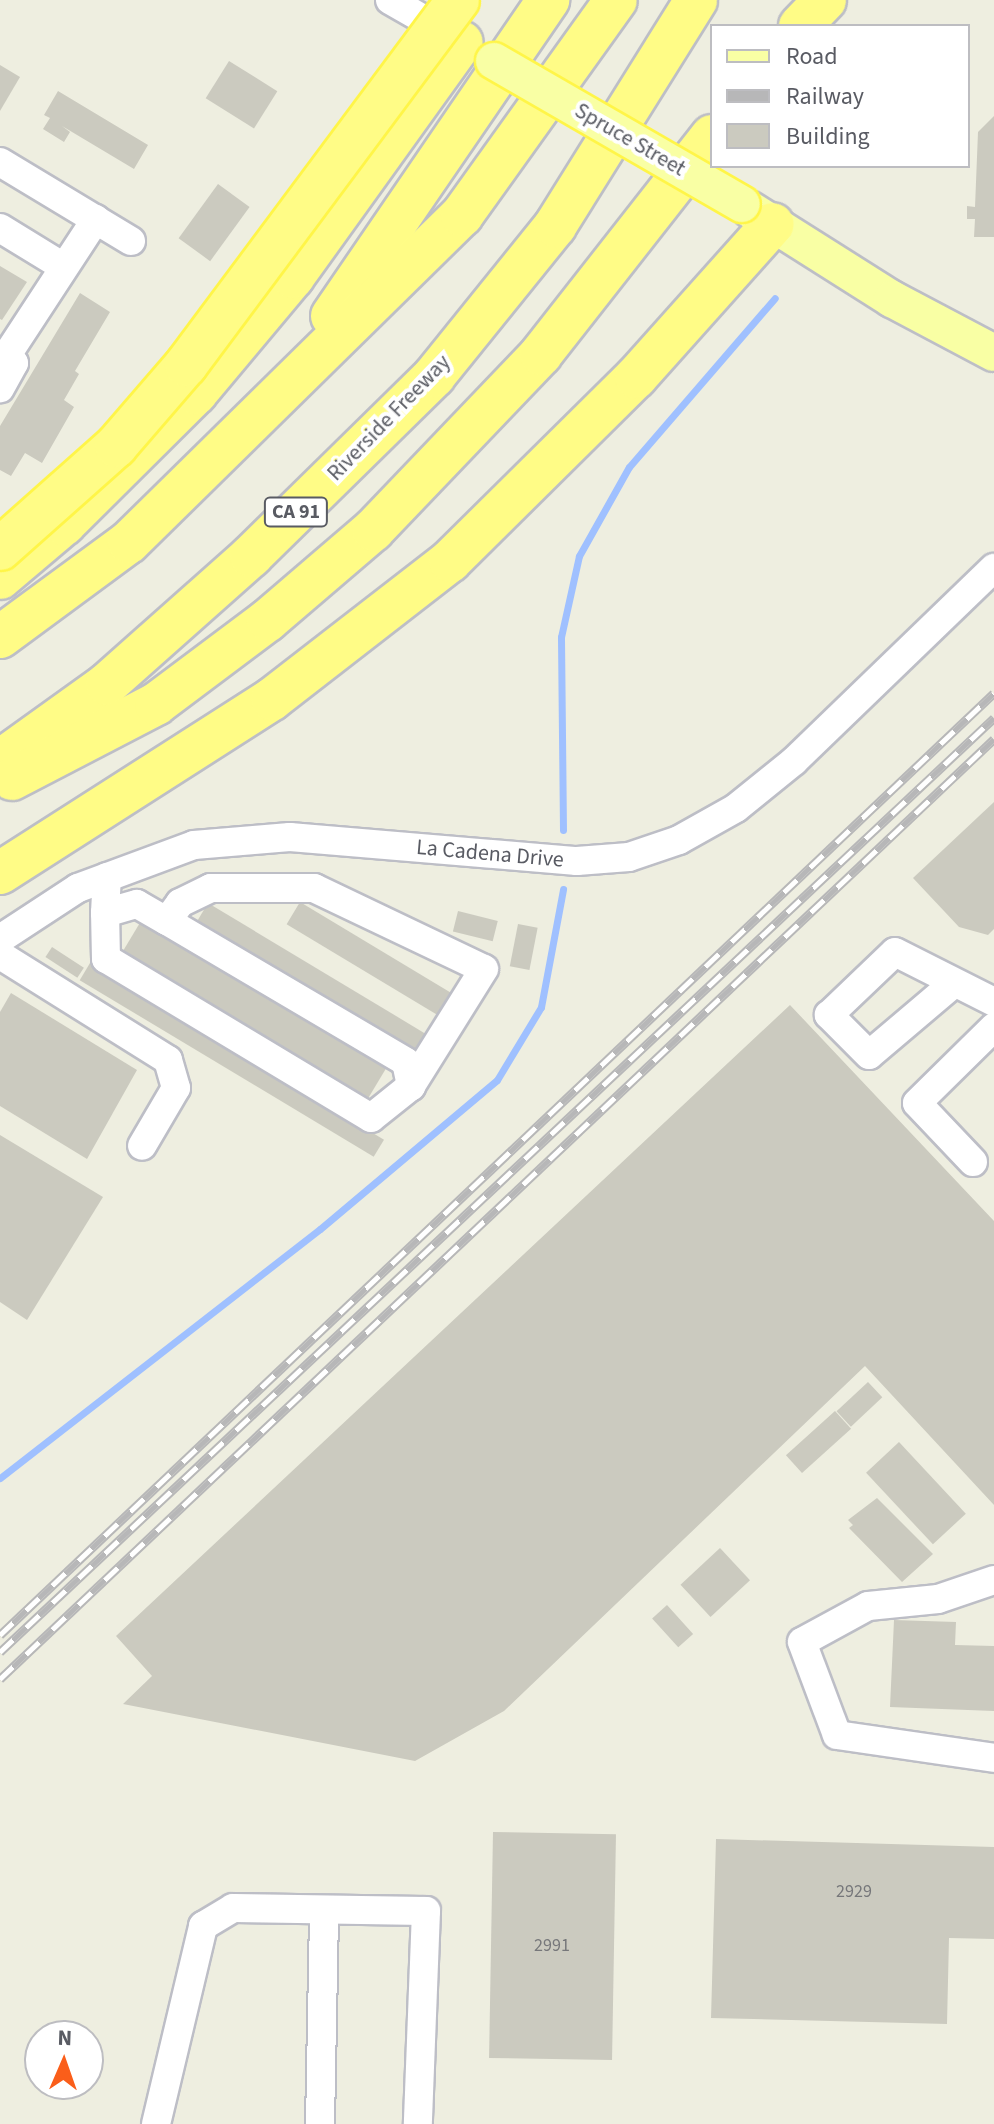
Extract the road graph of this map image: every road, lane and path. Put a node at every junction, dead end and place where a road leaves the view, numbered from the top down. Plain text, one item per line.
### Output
1 (390, 0) edge
2 (458, 0) edge
3 (548, 0) edge
4 (616, 0) edge
5 (696, 0) edge
6 (825, 0) edge
7 (802, 24) edge
8 (478, 51) junction
9 (710, 139) edge
10 (0, 162) edge
11 (758, 214) junction
12 (96, 219) junction
13 (0, 228) edge
14 (131, 241) dead end
15 (62, 266) junction
16 (994, 353) edge
17 (3, 356) edge
18 (0, 388) edge
19 (224, 453) junction
20 (0, 549) edge
21 (994, 568) edge
22 (0, 578) edge
23 (0, 637) edge
24 (0, 761) edge
25 (0, 785) edge
26 (0, 873) edge
27 (107, 877) junction
28 (105, 913) junction
29 (167, 921) junction
30 (0, 939) edge
31 (0, 955) edge
32 (954, 983) dead end
33 (994, 1002) edge
34 (994, 1027) edge
35 (411, 1086) junction
36 (142, 1146) dead end
37 (973, 1162) dead end
38 (994, 1580) edge
39 (994, 1758) edge
40 (324, 1910) junction
41 (156, 2124) edge
42 (320, 2124) edge
43 (418, 2124) edge

1 - 8 street, Spruce Street
2 - 20 highway, bridge
3 - 19 highway
4 - 19 highway
5 - 24 highway, Riverside Freeway / CA 91
6 - 7 highway
8 - 11 main road, Spruce Street, bridge
8 - 22 highway
9 - 25 highway
10 - 12 street
11 - 16 main road, Spruce Street
11 - 26 highway
12 - 14 street
12 - 15 street
13 - 15 street
15 - 17 street
17 - 18 street
19 - 23 highway
21 - 27 street, La Cadena Drive
27 - 28 street
27 - 30 street, La Cadena Drive
28 - 29 street
28 - 35 street
29 - 35 street
29 - 35 street
31 - 36 street
32 - 33 street
34 - 37 street
38 - 39 street
40 - 41 street
40 - 42 street
40 - 43 street

